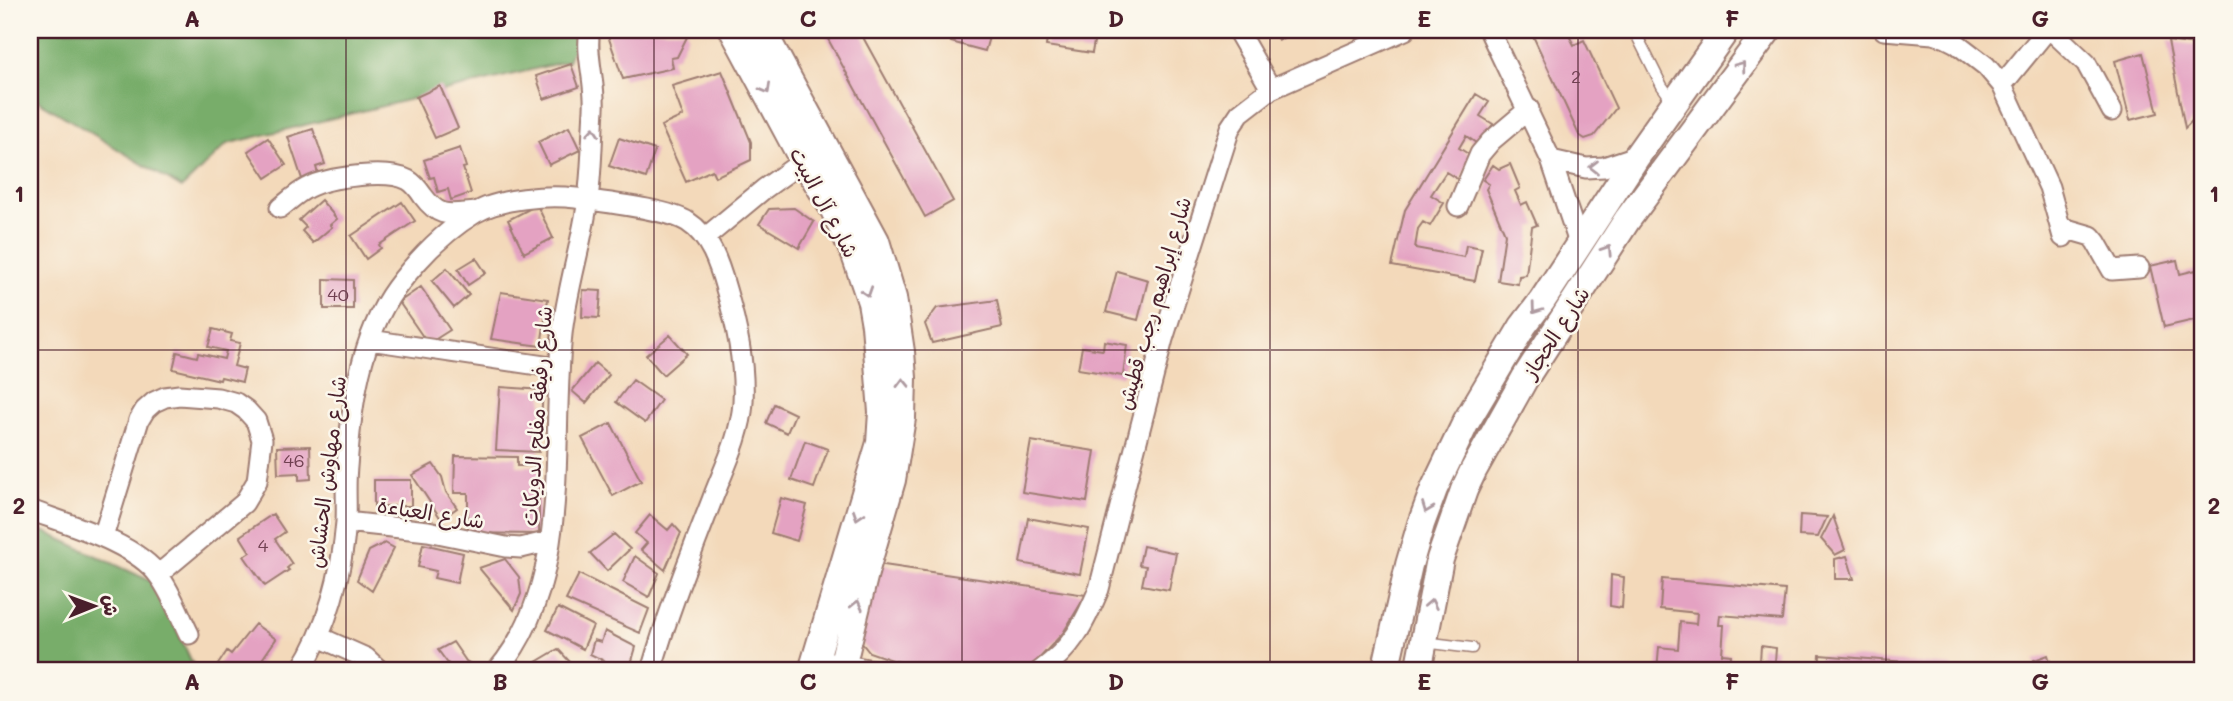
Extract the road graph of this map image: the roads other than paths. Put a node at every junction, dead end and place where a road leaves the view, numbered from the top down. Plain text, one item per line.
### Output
1 (590, 30) edge
2 (733, 30) edge
3 (762, 30) edge
4 (1237, 30) edge
5 (1405, 30) edge
6 (1489, 30) edge
7 (1634, 30) edge
8 (1726, 30) edge
9 (1768, 30) edge
10 (1884, 30) edge
11 (2049, 30) edge
12 (2001, 85) junction
13 (1271, 89) junction
14 (1675, 104) junction
15 (1529, 109) junction
16 (2112, 111) dead end
17 (815, 153) junction
18 (1637, 156) junction
19 (1551, 160) junction
20 (588, 200) junction
21 (1458, 206) dead end
22 (280, 208) dead end
23 (477, 212) junction
24 (706, 237) junction
25 (1579, 243) junction
26 (2139, 268) dead end
27 (370, 340) junction
28 (558, 368) junction
29 (30, 510) edge
30 (346, 522) junction
31 (103, 537) junction
32 (550, 541) junction
33 (159, 574) junction
34 (189, 634) dead end
35 (319, 637) junction
36 (1424, 642) junction
37 (1472, 648) dead end
38 (814, 665) edge
39 (842, 668) edge
40 (300, 671) edge
41 (380, 671) edge
42 (497, 671) edge
43 (651, 671) edge
44 (877, 671) edge
45 (1040, 671) edge
46 (1385, 671) edge
47 (1418, 671) edge

20 -> 1 street, شارع رفيفة مفلح الدويكات
2 -> 17 main road, شارع آل البيت
3 - 17 main road, شارع آل البيت
4 - 13 street
5 - 13 street, شارع إبراهيم رجب قطيش
6 - 15 street
7 - 14 lane
8 - 14 main road, شارع الحجاز
36 -> 9 main road, شارع الحجاز
10 - 12 street
11 - 12 street
11 - 16 street
12 - 26 street
13 - 45 street, شارع إبراهيم رجب قطيش
14 - 18 main road, شارع الحجاز
15 - 19 street
15 - 21 street
17 - 24 street
17 -> 38 main road, شارع آل البيت
39 -> 17 main road, شارع آل البيت
18 -> 19 street
18 - 25 main road, شارع الحجاز
19 - 25 street
20 - 23 street, شارع مهاوش الحشاش
20 - 24 street, شارع مهاوش الحشاش
20 - 28 street, شارع رفيفة مفلح الدويكات
22 - 23 street
23 - 27 street, شارع مهاوش الحشاش
24 - 43 street
25 -> 46 main road, شارع الحجاز
27 - 28 street
27 - 30 street, شارع مهاوش الحشاش
28 - 32 street, شارع رفيفة مفلح الدويكات
29 - 31 street
30 - 32 street, شارع العباءة
30 - 35 street, شارع مهاوش الحشاش
31 - 33 street
31 - 33 street
32 - 42 street, شارع رفيفة مفلح الدويكات
33 - 34 street
35 - 40 street, شارع مهاوش الحشاش
35 - 41 street
36 - 37 lane
36 - 47 main road, شارع الحجاز
38 - 39 street
39 - 44 street

